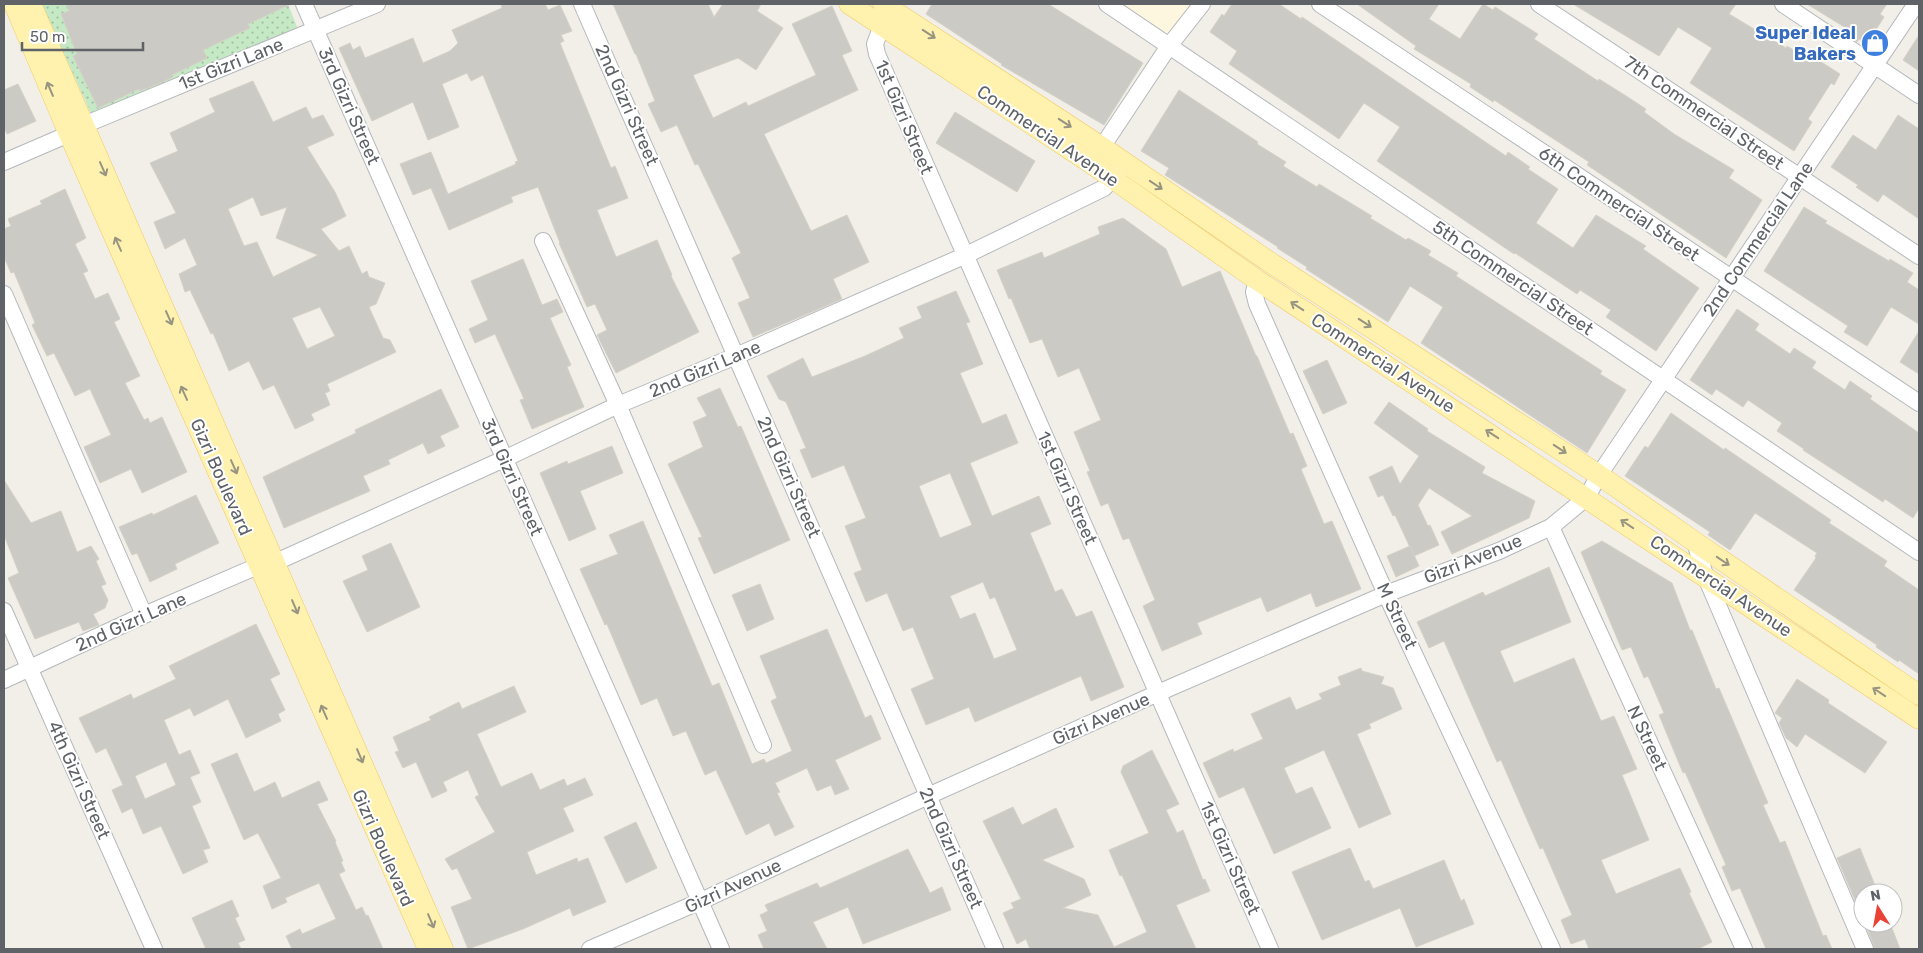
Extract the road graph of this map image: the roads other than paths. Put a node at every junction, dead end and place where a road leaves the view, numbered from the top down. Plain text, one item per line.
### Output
1 (14, 4) edge
2 (31, 4) edge
3 (304, 4) edge
4 (377, 4) edge
5 (582, 4) edge
6 (849, 4) edge
7 (884, 4) edge
8 (1107, 4) edge
9 (1202, 4) edge
10 (1320, 4) edge
11 (1539, 4) edge
12 (1783, 4) edge
13 (1916, 4) edge
14 (882, 25) junction
15 (315, 29) junction
16 (1169, 46) junction
17 (1875, 65) junction
18 (1919, 94) edge
19 (77, 129) junction
20 (1095, 155) junction
21 (4, 162) edge
22 (1119, 171) junction
23 (1800, 177) junction
24 (543, 241) dead end
25 (964, 256) junction
26 (1919, 256) edge
27 (1731, 278) junction
28 (1257, 280) junction
29 (4, 294) edge
30 (736, 356) junction
31 (1663, 379) junction
32 (1919, 403) edge
33 (618, 404) junction
34 (504, 459) junction
35 (1599, 475) junction
36 (1587, 497) junction
37 (1551, 527) junction
38 (1694, 542) junction
39 (1919, 552) edge
40 (268, 564) junction
41 (1705, 575) junction
42 (1386, 594) junction
43 (4, 610) edge
44 (144, 614) junction
45 (30, 668) junction
46 (4, 680) edge
47 (1158, 693) junction
48 (1919, 695) edge
49 (1919, 719) edge
50 (763, 745) dead end
51 (928, 796) junction
52 (701, 901) junction
53 (154, 949) edge
54 (428, 949) edge
55 (443, 949) edge
56 (590, 949) edge
57 (721, 949) edge
58 (995, 949) edge
59 (1270, 949) edge
60 (1552, 949) edge
61 (1744, 949) edge
62 (1865, 949) edge

19 -> 1 main road, Gizri Boulevard
2 - 19 main road, Gizri Boulevard
3 - 15 street, 3rd Gizri Street
4 - 15 street, 1st Gizri Lane
5 - 30 street, 2nd Gizri Street
6 - 14 main road, Commercial Avenue
7 -> 20 main road, Commercial Avenue
8 - 16 street, 5th Commercial Street
9 - 16 street
10 - 27 street, 6th Commercial Street
11 - 23 street, 7th Commercial Street
12 - 17 street
13 - 17 street, 2nd Commercial Lane
14 - 20 main road, Commercial Avenue
14 - 25 street, 1st Gizri Street
15 - 19 street, 1st Gizri Lane
15 - 34 street, 3rd Gizri Street
16 - 20 street
16 - 31 street, 5th Commercial Street
17 - 18 street
17 - 23 street, 2nd Commercial Lane
19 - 21 street, 1st Gizri Lane
19 - 40 main road, Gizri Boulevard
20 - 22 main road, Commercial Avenue
22 - 25 street, 2nd Gizri Lane
22 - 28 main road, Commercial Avenue
22 -> 35 main road, Commercial Avenue
23 - 26 street, 7th Commercial Street
23 - 27 street, 2nd Commercial Lane
24 - 33 street
25 - 30 street, 2nd Gizri Lane
25 - 47 street, 1st Gizri Street
27 - 31 street, 2nd Commercial Lane
27 - 32 street, 6th Commercial Street
36 -> 28 main road, Commercial Avenue
28 - 42 street, M Street
29 - 44 street
30 - 33 street, 2nd Gizri Lane
30 - 51 street, 2nd Gizri Street
31 - 35 street, 2nd Commercial Lane
31 - 39 street, 5th Commercial Street
33 - 34 street, 2nd Gizri Lane
33 - 50 street
34 - 40 street, 2nd Gizri Lane
34 - 52 street, 3rd Gizri Street
35 - 36 street, Gizri Avenue
35 - 38 main road, Commercial Avenue
36 - 37 street, Gizri Avenue
41 -> 36 main road, Commercial Avenue
37 - 42 street, Gizri Avenue
37 - 61 street, N Street
38 - 41 street
38 -> 48 main road, Commercial Avenue
40 - 44 street, 2nd Gizri Lane
54 -> 40 main road, Gizri Boulevard
40 -> 55 main road, Gizri Boulevard
49 -> 41 main road, Commercial Avenue
41 - 62 street
42 - 47 street, Gizri Avenue
42 - 60 street, M Street
43 - 45 street, 4th Gizri Street
44 - 45 street, 2nd Gizri Lane
45 - 46 street, 2nd Gizri Lane
45 - 53 street, 4th Gizri Street
47 - 51 street, Gizri Avenue
47 - 59 street, 1st Gizri Street
51 - 52 street, Gizri Avenue
51 - 58 street, 2nd Gizri Street
52 - 56 street, Gizri Avenue
52 - 57 street, 3rd Gizri Street

